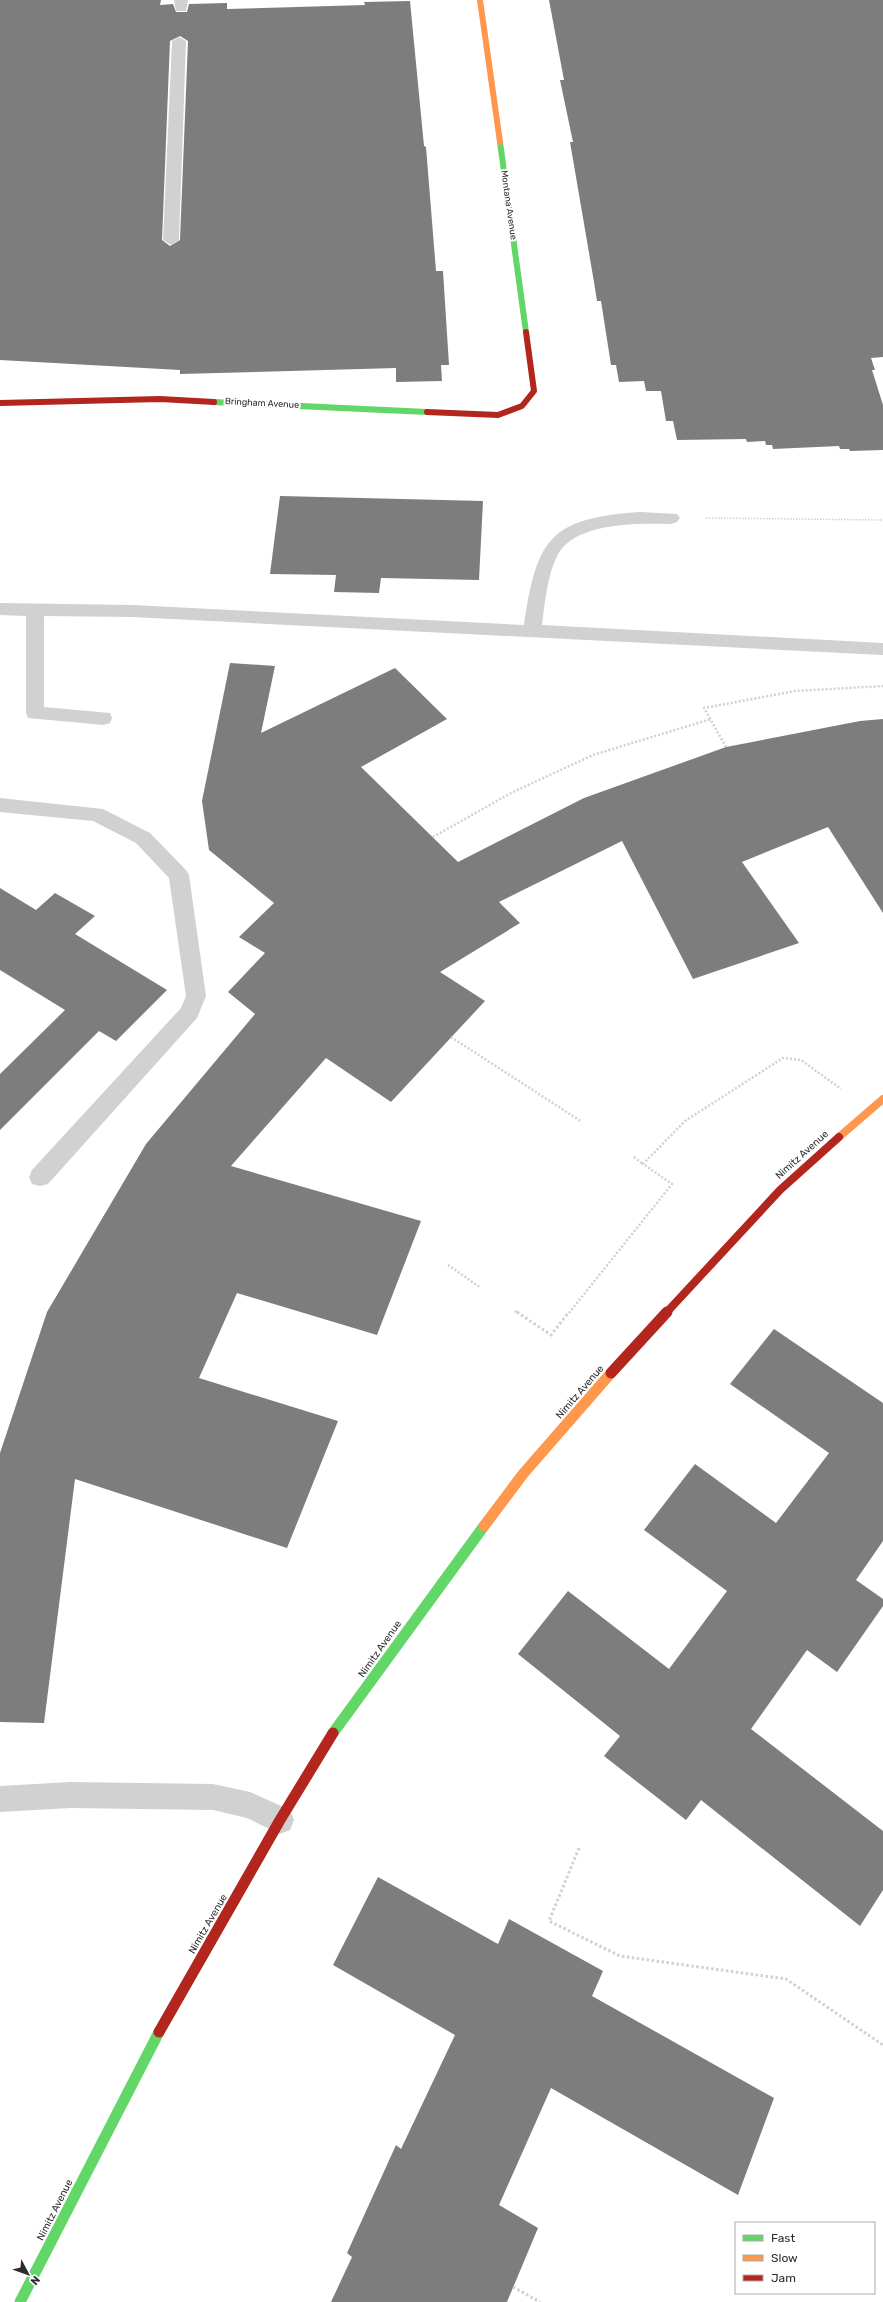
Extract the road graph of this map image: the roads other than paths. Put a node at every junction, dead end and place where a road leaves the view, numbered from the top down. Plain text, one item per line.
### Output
1 (480, 0) edge
2 (179, 41) dead end
3 (171, 240) dead end
4 (0, 403) edge
5 (522, 406) joint
6 (672, 518) road end
7 (0, 609) edge
8 (35, 610) junction
9 (532, 632) junction
10 (883, 649) edge
11 (103, 718) dead end
12 (0, 805) edge
13 (883, 1099) edge
14 (40, 1177) dead end
15 (0, 1799) edge
16 (280, 1820) junction
17 (20, 2302) edge

1 - 5 street, Montana Avenue
2 - 3 lane
4 - 5 street, Bringham Avenue
6 - 9 lane
7 - 8 lane
8 - 9 lane
8 - 11 lane
9 - 10 lane
12 - 14 lane
13 - 16 street, Nimitz Avenue
15 - 16 lane
16 - 17 street, Nimitz Avenue

